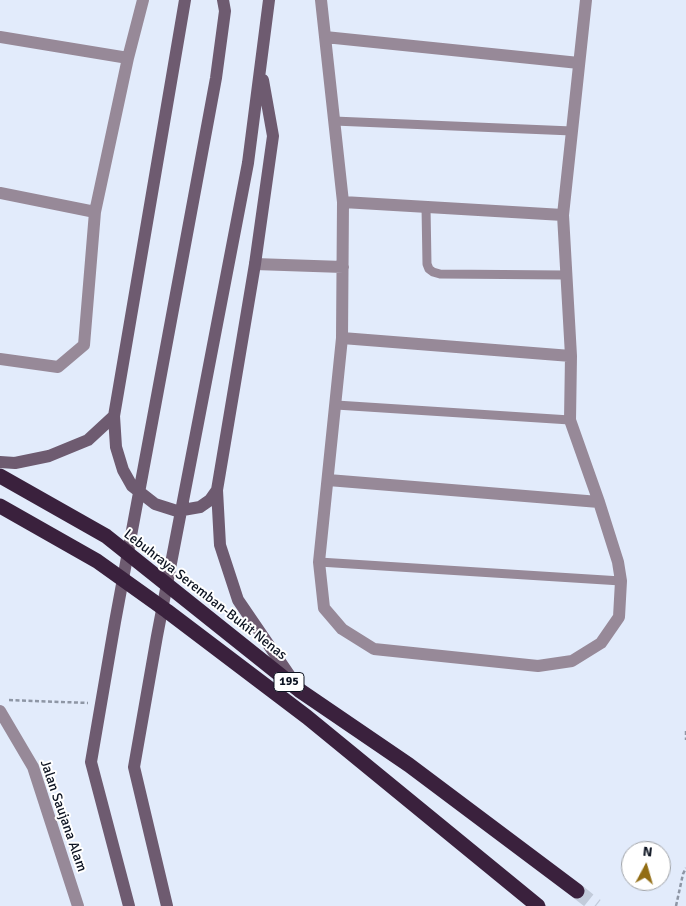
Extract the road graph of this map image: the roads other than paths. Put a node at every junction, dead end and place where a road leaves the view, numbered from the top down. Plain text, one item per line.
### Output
1 (143, 0) edge
2 (185, 0) edge
3 (223, 0) edge
4 (269, 0) edge
5 (321, 0) edge
6 (586, 0) edge
7 (0, 37) edge
8 (325, 37) junction
9 (128, 58) junction
10 (579, 62) junction
11 (261, 64) junction
12 (334, 120) junction
13 (572, 131) junction
14 (0, 193) edge
15 (343, 202) junction
16 (426, 207) junction
17 (94, 212) junction
18 (563, 215) junction
19 (255, 264) junction
20 (342, 267) junction
21 (566, 275) junction
22 (342, 338) junction
23 (571, 356) junction
24 (0, 359) edge
25 (336, 405) junction
26 (114, 416) junction
27 (570, 420) junction
28 (0, 462) edge
29 (0, 476) edge
30 (328, 480) junction
31 (217, 490) junction
32 (600, 502) junction
33 (0, 506) edge
34 (319, 562) junction
35 (620, 581) junction
36 (299, 690) junction
37 (0, 711) edge
38 (576, 891) tunnel mouth
39 (78, 906) edge
40 (129, 906) edge
41 (167, 906) edge
42 (538, 906) edge

1 - 9 street
2 - 26 street
3 - 40 street
4 - 11 street
5 - 8 street
6 - 10 street
7 - 9 street
8 - 10 street
8 - 12 street
9 - 17 street
10 - 13 street
11 - 19 street
11 - 41 street
12 - 13 lane
12 - 15 street
13 - 18 street
14 - 17 street
15 - 16 street
15 - 20 street
16 - 18 street
16 - 21 lane
17 - 24 street
18 - 21 street
19 - 20 street
19 - 31 street
20 - 22 street
21 - 23 street
22 - 23 street
22 - 25 street
23 - 27 street
25 - 27 lane
25 - 30 street
26 - 28 street
26 - 31 street
27 - 32 street
29 - 36 highway, Lebuhraya Seremban-Bukit Nenas / 195
30 - 32 street
30 - 34 street
31 - 36 street
32 - 35 street
33 - 42 highway, 195
34 - 35 lane
34 - 35 street
36 - 38 highway, Lebuhraya Seremban-Bukit Nenas / 195
37 - 39 street, Jalan Saujana Alam

